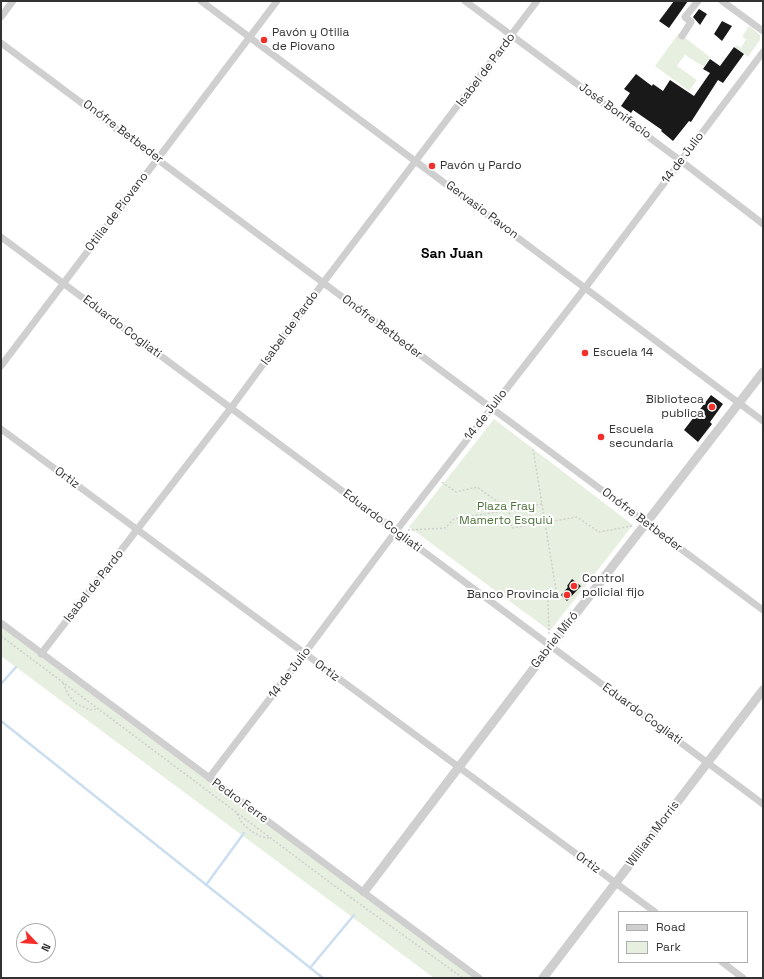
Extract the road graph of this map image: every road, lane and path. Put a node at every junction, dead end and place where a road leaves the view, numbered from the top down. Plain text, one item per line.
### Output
1 (13, 1) edge
2 (201, 1) edge
3 (277, 1) edge
4 (465, 1) edge
5 (537, 1) edge
6 (698, 1) edge
7 (722, 1) edge
8 (1, 17) edge
9 (763, 32) edge
10 (512, 35) junction
11 (682, 36) dead end
12 (250, 37) junction
13 (1, 43) edge
14 (763, 52) edge
15 (158, 158) junction
16 (417, 161) junction
17 (681, 161) junction
18 (763, 224) edge
19 (1, 237) edge
20 (322, 283) junction
21 (63, 284) junction
22 (585, 288) junction
23 (1, 366) edge
24 (763, 372) edge
25 (739, 403) junction
26 (231, 408) junction
27 (491, 409) junction
28 (763, 421) edge
29 (1, 429) edge
30 (532, 439) junction
31 (437, 478) junction
32 (542, 504) junction
33 (509, 510) junction
34 (545, 522) junction
35 (646, 523) junction
36 (138, 530) junction
37 (396, 531) junction
38 (763, 610) edge
39 (1, 623) edge
40 (1, 636) edge
41 (550, 647) junction
42 (42, 654) junction
43 (304, 654) junction
44 (66, 671) junction
45 (63, 682) junction
46 (763, 690) edge
47 (98, 709) junction
48 (708, 762) junction
49 (458, 768) junction
50 (209, 778) junction
51 (763, 804) edge
52 (236, 812) junction
53 (250, 823) junction
54 (247, 826) junction
55 (271, 838) junction
56 (616, 883) junction
57 (364, 892) junction
58 (654, 911) edge
59 (723, 963) edge
60 (463, 978) edge
61 (479, 978) edge
62 (543, 978) edge
63 (743, 978) edge

1 - 8 street
2 - 12 street, Gervasio Pavon
3 - 12 street, Otilia de Piovano
4 - 10 street, José Bonifacio
5 - 10 street, Isabel de Pardo
6 - 11 street
7 - 9 street
10 - 16 street, Isabel de Pardo
10 - 17 street, José Bonifacio
12 - 15 street, Otilia de Piovano
12 - 16 street, Gervasio Pavon
13 - 15 street, Onófre Betbeder
14 - 17 street, 14 de Julio
15 - 20 street, Onófre Betbeder
15 - 21 street, Otilia de Piovano
16 - 20 street, Isabel de Pardo
16 - 22 street, Gervasio Pavon
17 - 18 street, José Bonifacio
17 - 22 street, 14 de Julio
19 - 21 street, Eduardo Cogliati
20 - 26 street, Isabel de Pardo
20 - 27 street, Onófre Betbeder
21 - 23 street, Otilia de Piovano
21 - 26 street, Eduardo Cogliati
22 - 25 street, Gervasio Pavon
22 - 27 street, 14 de Julio
24 - 25 street, Gabriel Miró
25 - 28 street, Gervasio Pavon
25 - 35 street, Gabriel Miró
26 - 36 street, Isabel de Pardo
26 - 37 street, Eduardo Cogliati
27 - 30 street, Onófre Betbeder
27 - 31 street, 14 de Julio
29 - 36 street, Ortiz
30 - 32 path
30 - 35 street, Onófre Betbeder
31 - 33 path
31 - 37 street, 14 de Julio
32 - 33 path
32 - 34 path
33 - 34 path
33 - 37 path
34 - 35 path
34 - 41 path
35 - 38 street, Onófre Betbeder
35 - 41 street, Gabriel Miró
36 - 42 street, Isabel de Pardo
36 - 43 street, Ortiz
37 - 41 street, Eduardo Cogliati
37 - 43 street, 14 de Julio
39 - 42 street, Pedro Ferre
40 - 45 path
41 - 48 street, Eduardo Cogliati
41 - 49 street, Gabriel Miró
42 - 44 street, Pedro Ferre
43 - 49 street, Ortiz
43 - 50 street, 14 de Julio
44 - 45 path
44 - 50 street, Pedro Ferre
45 - 47 path
45 - 47 path
46 - 48 street, William Morris
47 - 52 path
48 - 51 street, Eduardo Cogliati
48 - 56 street, William Morris
49 - 56 street, Ortiz
49 - 57 street, Gabriel Miró
50 - 57 street, Pedro Ferre
52 - 53 path
52 - 54 path
53 - 54 path
53 - 55 path
54 - 55 path
55 - 60 path
56 - 58 street, Ortiz
56 - 62 street, William Morris
57 - 61 street, Pedro Ferre
59 - 63 street

